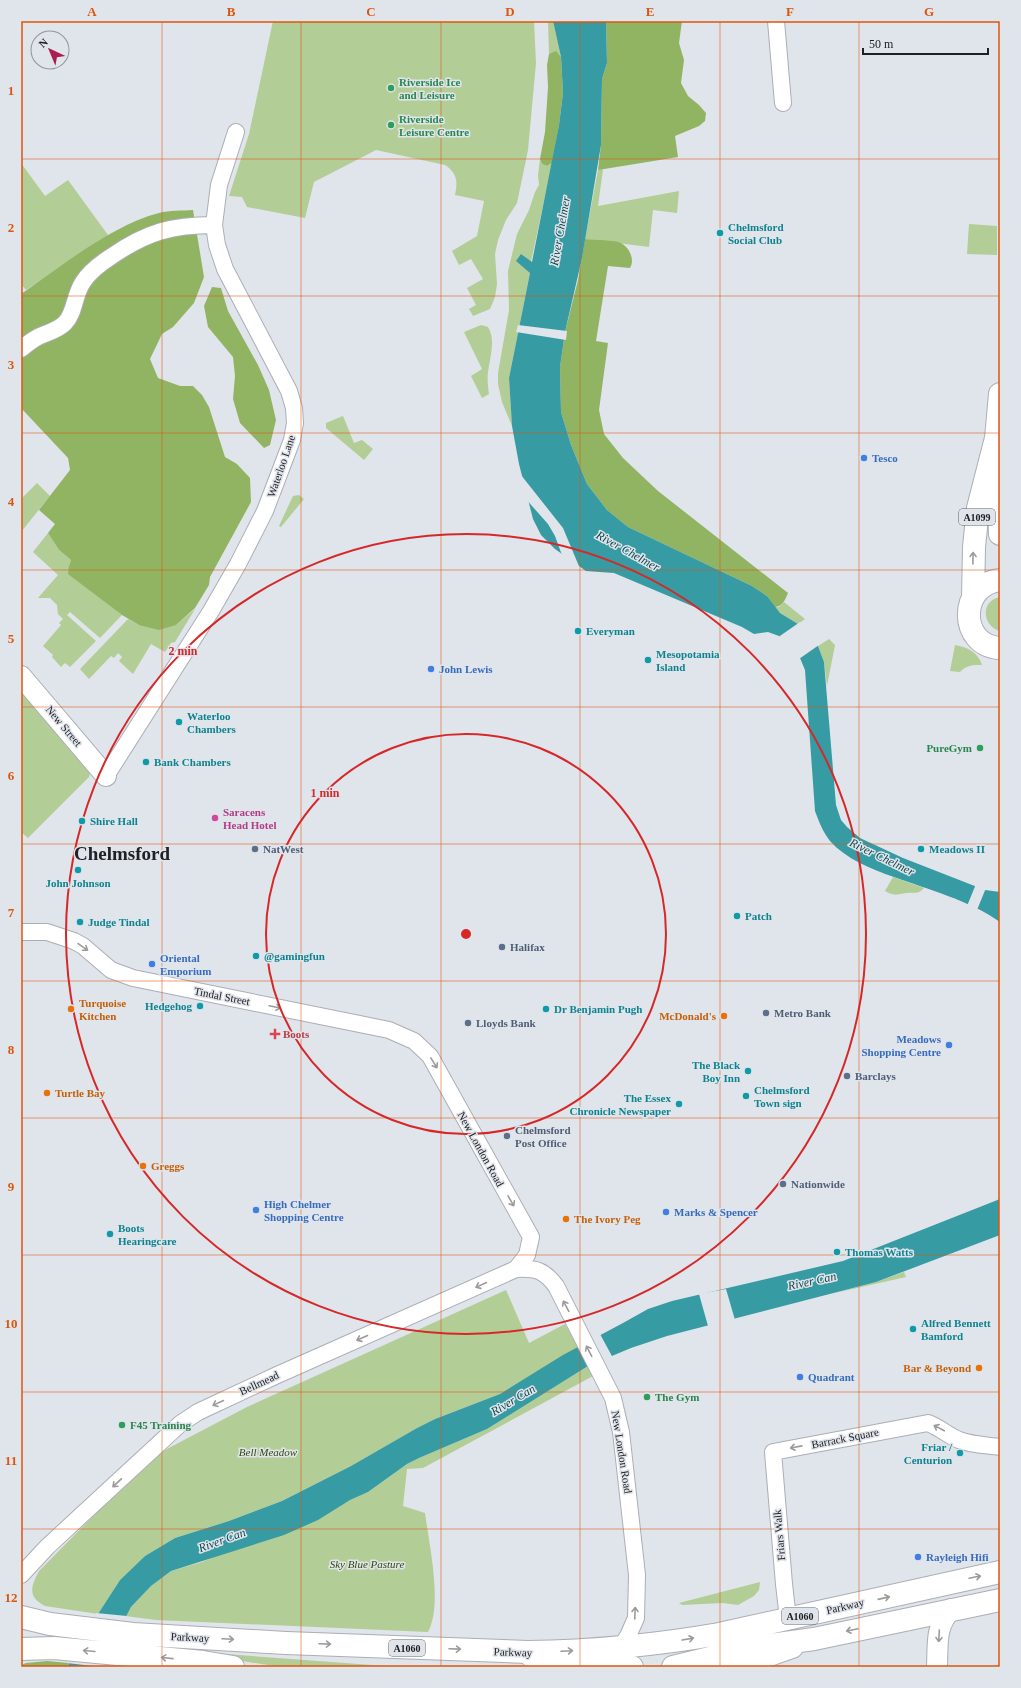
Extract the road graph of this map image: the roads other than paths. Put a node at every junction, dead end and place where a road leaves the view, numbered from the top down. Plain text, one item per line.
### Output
1 (776, 21) edge
2 (783, 103) dead end
3 (236, 132) dead end
4 (214, 224) junction
5 (21, 349) edge
6 (1000, 394) edge
7 (996, 438) junction
8 (1000, 534) edge
9 (1000, 580) edge
10 (973, 597) junction
11 (1000, 648) edge
12 (21, 676) edge
13 (106, 776) joint
14 (21, 932) edge
15 (407, 1037) joint
16 (516, 1269) junction
17 (542, 1271) joint
18 (1000, 1446) edge
19 (773, 1452) joint
20 (1000, 1572) edge
21 (21, 1575) edge
22 (1000, 1600) edge
23 (951, 1609) junction
24 (26, 1616) edge
25 (788, 1619) junction
26 (814, 1639) junction
27 (620, 1648) junction
28 (32, 1649) edge
29 (528, 1652) junction
30 (233, 1667) edge
31 (632, 1667) edge
32 (673, 1667) edge
33 (726, 1667) edge
34 (937, 1667) edge

1 - 2 street
3 - 4 street, Waterloo Lane
4 - 5 street
4 - 13 street, Waterloo Lane
6 - 7 main road, A1099
7 - 8 main road, A1099
10 -> 7 main road, A1099
9 - 10 main road
10 - 11 main road, A1099
12 - 13 street, New Street
14 -> 15 street, Tindal Street
15 -> 16 street, New London Road
16 - 17 street, Bellmead
16 -> 21 street, Bellmead
27 -> 17 street, New London Road
18 -> 19 street, Barrack Square
19 - 25 street, Friars Walk
25 -> 20 main road, Parkway / A1060
22 - 23 main road, A1060
23 -> 26 main road, A1060
23 -> 34 street
24 -> 29 main road, Parkway / A1060
27 -> 25 main road, Parkway / A1060
26 - 32 main road, A1060
26 - 33 main road
29 -> 27 main road, Parkway / A1060
30 -> 28 main road, Parkway
29 - 31 main road

